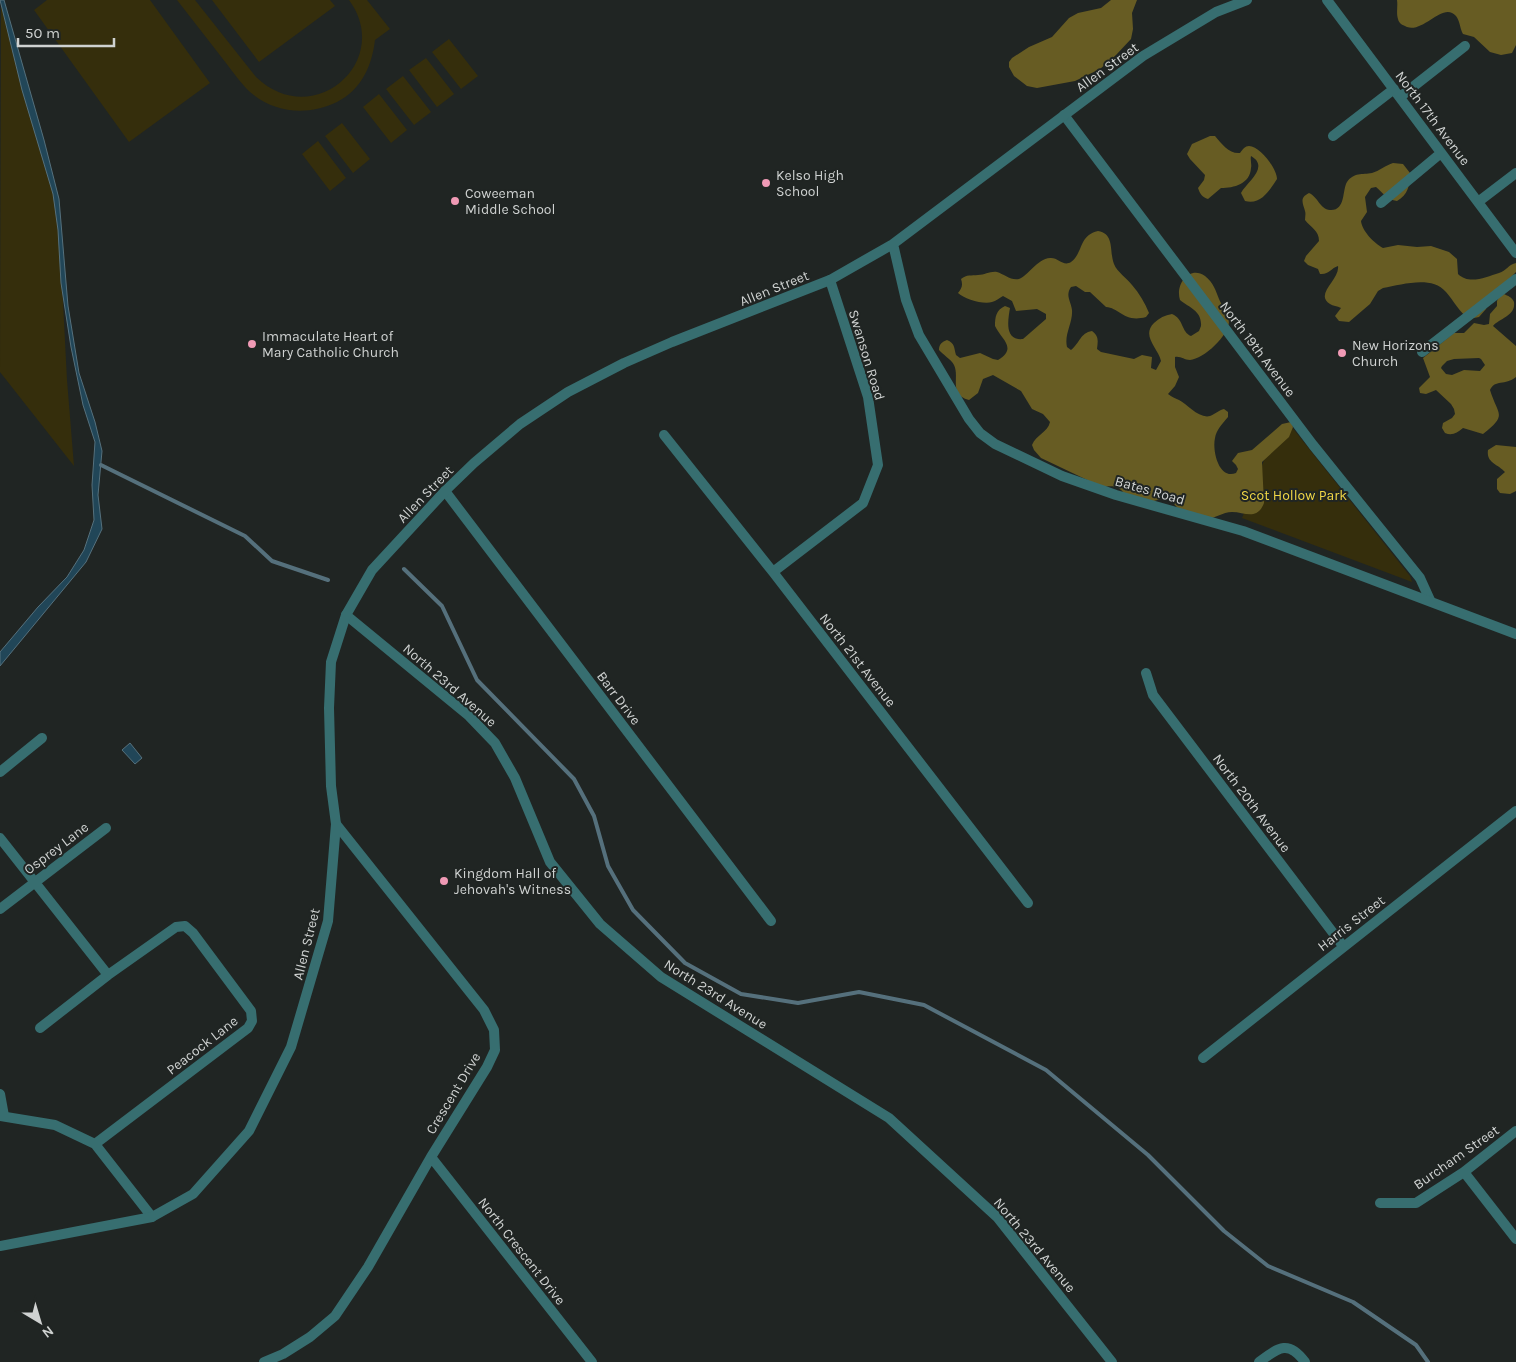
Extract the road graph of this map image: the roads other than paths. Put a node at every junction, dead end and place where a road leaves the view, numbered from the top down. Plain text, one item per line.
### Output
1 (1247, 0) edge
2 (1327, 0) edge
3 (1228, 3) edge
4 (1465, 46) dead end
5 (1397, 93) junction
6 (1064, 115) junction
7 (1333, 136) dead end
8 (1441, 152) junction
9 (1516, 173) edge
10 (1478, 202) junction
11 (1382, 203) dead end
12 (893, 244) junction
13 (1516, 253) edge
14 (1516, 278) edge
15 (830, 280) junction
16 (1422, 352) dead end
17 (664, 435) dead end
18 (445, 491) junction
19 (774, 572) junction
20 (1430, 600) junction
21 (346, 615) junction
22 (1516, 634) edge
23 (1146, 673) dead end
24 (42, 738) dead end
25 (0, 772) edge
26 (1516, 811) edge
27 (336, 824) junction
28 (106, 828) dead end
29 (0, 838) edge
30 (35, 881) junction
31 (1028, 903) dead end
32 (0, 910) edge
33 (771, 921) dead end
34 (1343, 946) junction
35 (108, 975) junction
36 (40, 1028) dead end
37 (1203, 1058) dead end
38 (0, 1094) edge
39 (2, 1116) edge
40 (1516, 1131) edge
41 (95, 1144) junction
42 (431, 1157) junction
43 (1464, 1172) junction
44 (1380, 1203) dead end
45 (152, 1217) junction
46 (1516, 1239) edge
47 (0, 1246) edge
48 (264, 1362) edge
49 (592, 1362) edge
50 (1112, 1362) edge
51 (1259, 1362) edge
52 (1305, 1362) edge

1 - 3 street, Allen Street
2 - 5 street, North 17th Avenue
3 - 6 street, Allen Street
4 - 5 street
5 - 7 street
5 - 8 street, North 17th Avenue
6 - 12 street, Allen Street
6 - 20 street, North 19th Avenue
8 - 10 street, North 17th Avenue
8 - 11 street
9 - 10 street
10 - 13 street, North 17th Avenue
12 - 15 street, Allen Street
12 - 20 street, Bates Road
14 - 16 street
15 - 18 street, Allen Street
15 - 19 street, Swanson Road
17 - 19 street, North 21st Avenue
18 - 21 street, Allen Street
18 - 33 street, Barr Drive
19 - 31 street, North 21st Avenue
20 - 22 street, Bates Road
21 - 27 street, Allen Street
21 - 50 street, North 23rd Avenue
23 - 34 street, North 20th Avenue
24 - 25 street
26 - 34 street, Harris Street
27 - 42 street, Crescent Drive
27 - 45 street, Allen Street
28 - 30 street, Osprey Lane
29 - 30 street
30 - 32 street, Osprey Lane
30 - 35 street
34 - 37 street, Harris Street
35 - 36 street, Peacock Lane
35 - 41 street, Peacock Lane
38 - 39 street
39 - 41 street
40 - 43 street, Burcham Street
41 - 45 street
42 - 48 street, Crescent Drive
42 - 49 street, North Crescent Drive
43 - 44 street, Burcham Street
43 - 46 street
45 - 47 street, Allen Street
51 - 52 street

